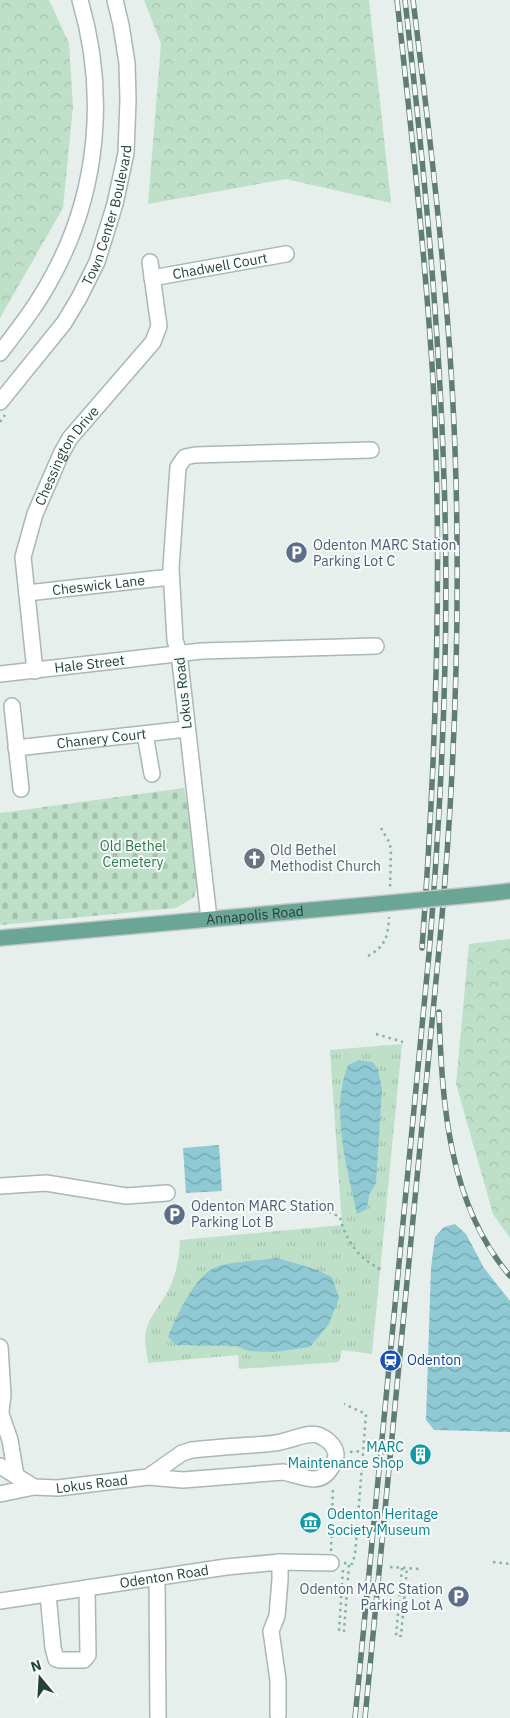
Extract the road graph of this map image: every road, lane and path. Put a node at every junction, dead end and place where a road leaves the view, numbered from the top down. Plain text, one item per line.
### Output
1 (80, 0) edge
2 (115, 0) edge
3 (286, 254) dead end
4 (150, 262) dead end
5 (152, 278) junction
6 (0, 352) edge
7 (0, 402) edge
8 (371, 450) dead end
9 (171, 577) junction
10 (27, 592) junction
11 (376, 646) dead end
12 (179, 653) junction
13 (36, 671) junction
14 (0, 674) edge
15 (12, 706) dead end
16 (187, 729) junction
17 (146, 734) junction
18 (16, 748) junction
19 (152, 774) dead end
20 (21, 789) dead end
21 (381, 828) dead end
22 (390, 879) dead end
23 (510, 891) edge
24 (209, 919) junction
25 (388, 933) dead end
26 (0, 938) edge
27 (368, 956) dead end
28 (376, 1034) dead end
29 (403, 1042) dead end
30 (0, 1186) edge
31 (168, 1193) dead end
32 (322, 1209) dead end
33 (381, 1268) dead end
34 (0, 1347) edge
35 (344, 1404) dead end
36 (1, 1416) edge
37 (0, 1466) edge
38 (328, 1474) junction
39 (16, 1476) junction
40 (148, 1477) junction
41 (34, 1487) junction
42 (0, 1494) edge
43 (280, 1562) junction
44 (493, 1562) dead end
45 (337, 1563) junction
46 (349, 1564) junction
47 (510, 1564) edge
48 (390, 1566) dead end
49 (402, 1568) junction
50 (407, 1568) junction
51 (420, 1569) dead end
52 (157, 1578) junction
53 (87, 1588) junction
54 (48, 1594) junction
55 (0, 1601) edge
56 (278, 1715) dead end
57 (158, 1718) edge

1 - 6 street, Town Center Boulevard
2 - 7 street, Town Center Boulevard
3 - 5 street, Chadwell Court
4 - 5 street, Chessington Drive
5 - 10 street, Chessington Drive
8 - 9 street, Lokus Road
9 - 10 street, Cheswick Lane
9 - 12 street, Lokus Road
10 - 13 street, Chessington Drive
11 - 12 street, Hale Street
12 - 13 street, Hale Street
12 - 16 street, Lokus Road
13 - 14 street, Hale Street
15 - 18 street
16 - 17 street, Chanery Court
16 - 24 street, Lokus Road
17 - 18 street, Chanery Court
17 - 19 street
18 - 20 street
21 - 22 path
23 - 24 main road, Annapolis Road, bridge
24 - 26 main road, Annapolis Road
25 - 27 path
28 - 29 path
30 - 31 street
32 - 33 path
34 - 36 street
35 - 46 path
36 - 39 street
37 - 39 street, Lokus Road
38 - 40 street, Lokus Road
38 - 40 street
38 - 45 path
39 - 41 street, Lokus Road
40 - 41 street, Lokus Road
41 - 42 street, Lokus Road
43 - 45 street, Odenton Road
43 - 52 street, Odenton Road
43 - 56 street
44 - 47 path
45 - 46 path
45 - 46 path
48 - 49 path
49 - 50 path
49 - 50 path
50 - 51 path
52 - 53 street, Odenton Road
52 - 57 street
53 - 54 street, Odenton Road
53 - 54 street
54 - 55 street, Odenton Road

